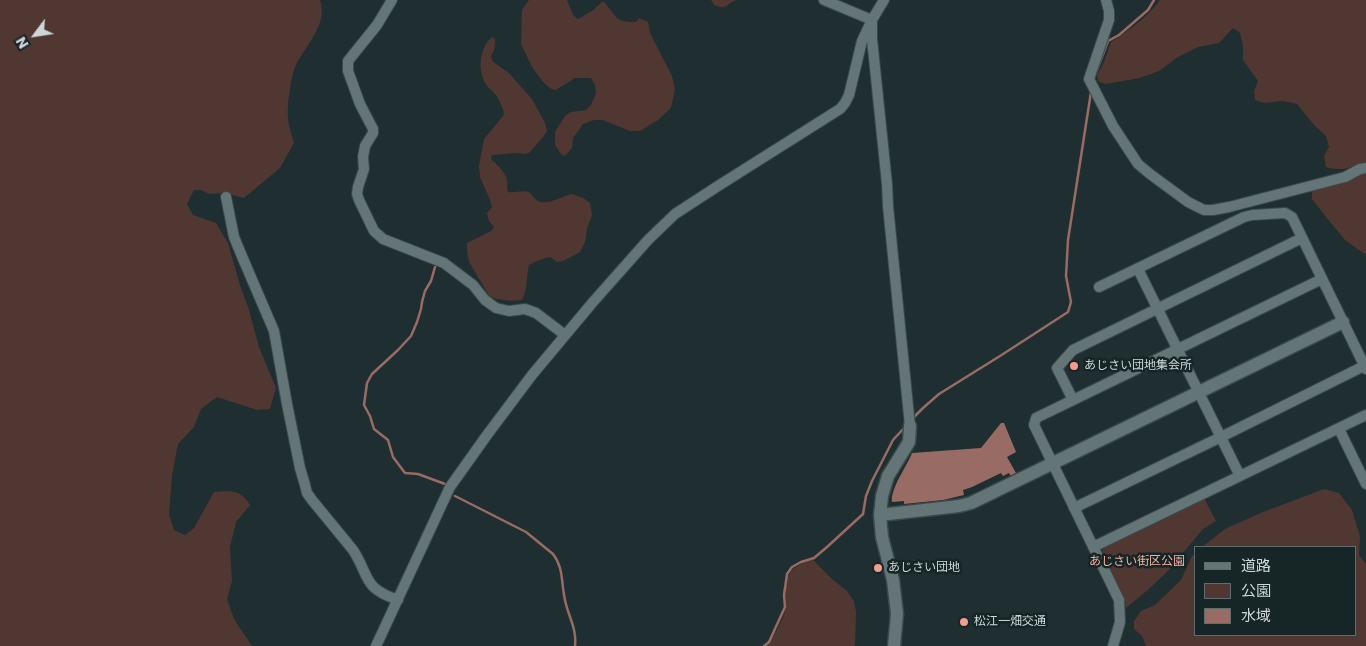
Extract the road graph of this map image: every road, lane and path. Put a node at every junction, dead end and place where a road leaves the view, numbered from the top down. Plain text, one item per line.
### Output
1 (392, 0) edge
2 (824, 0) edge
3 (884, 0) edge
4 (1106, 0) edge
5 (872, 20) junction
6 (1366, 168) edge
7 (226, 197) dead end
8 (1302, 238) junction
9 (1138, 269) junction
10 (1322, 279) junction
11 (1099, 287) dead end
12 (1157, 308) junction
13 (1343, 322) junction
14 (565, 336) junction
15 (1177, 348) junction
16 (1365, 367) edge
17 (1199, 392) junction
18 (1073, 400) junction
19 (1366, 415) edge
20 (909, 420) joint
21 (1339, 429) junction
22 (1221, 437) junction
23 (1052, 464) junction
24 (1240, 476) junction
25 (1366, 484) edge
26 (1074, 508) junction
27 (880, 515) junction
28 (1093, 547) junction
29 (398, 600) junction
30 (376, 646) edge
31 (894, 646) edge
32 (1114, 646) edge

1 - 14 street
2 - 5 street
3 - 5 street
4 - 6 street
5 - 14 street
5 - 20 street
7 - 29 street
8 - 9 street
8 - 10 street
8 - 12 street
9 - 11 street
9 - 12 street
10 - 13 street
10 - 15 street
12 - 15 street
12 - 18 street
13 - 16 street
13 - 17 street
14 - 29 street
15 - 17 street
15 - 18 street
16 - 22 street
17 - 22 street
17 - 23 street
18 - 23 street
19 - 21 street
20 - 27 street
21 - 24 street
21 - 25 street
22 - 24 street
22 - 26 street
23 - 26 street
23 - 27 street
24 - 28 street
26 - 28 street
27 - 31 street
28 - 32 street
29 - 30 street

